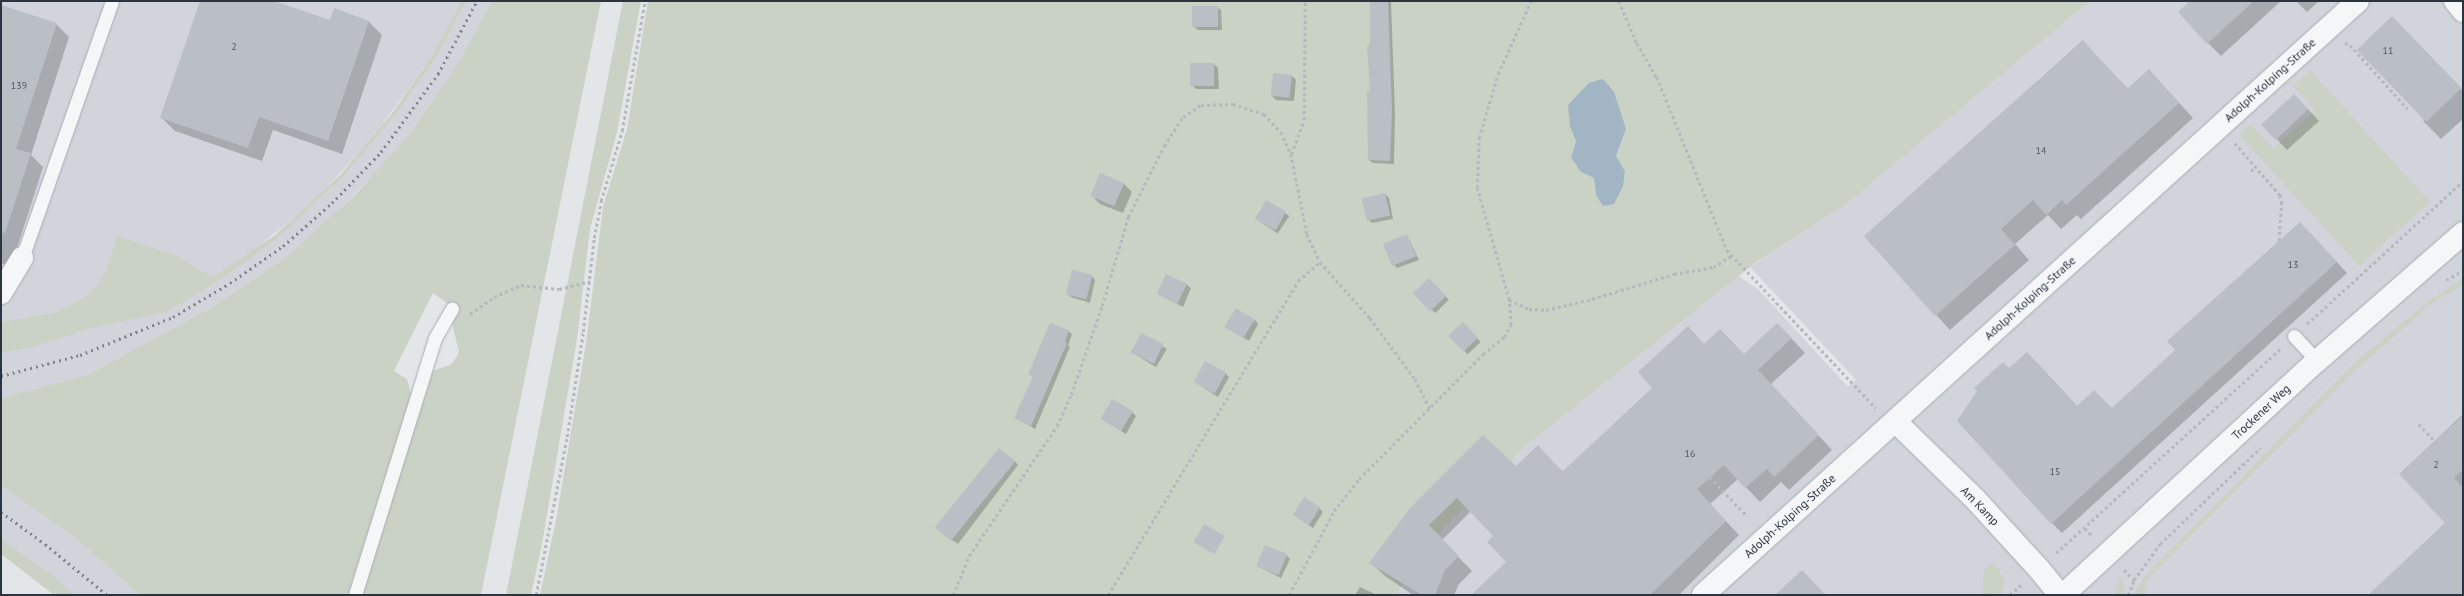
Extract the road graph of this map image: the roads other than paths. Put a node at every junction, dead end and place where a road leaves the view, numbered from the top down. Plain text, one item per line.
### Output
1 (112, 1) edge
2 (2358, 1) edge
3 (2455, 1) edge
4 (2463, 11) edge
5 (2463, 233) edge
6 (22, 258) joint
7 (1, 293) edge
8 (452, 310) dead end
9 (2294, 336) road end
10 (2317, 361) junction
11 (1895, 421) junction
12 (355, 595) edge
13 (1703, 595) edge
14 (2060, 595) edge
15 (2063, 595) edge

1 - 6 lane
2 - 11 street, Adolph-Kolping-Straße
3 - 4 street
5 - 10 street, Trockener Weg
6 - 7 street
8 - 12 lane
9 - 10 lane
10 - 15 street, Trockener Weg
11 - 13 street, Adolph-Kolping-Straße
11 - 14 street, Am Kamp

